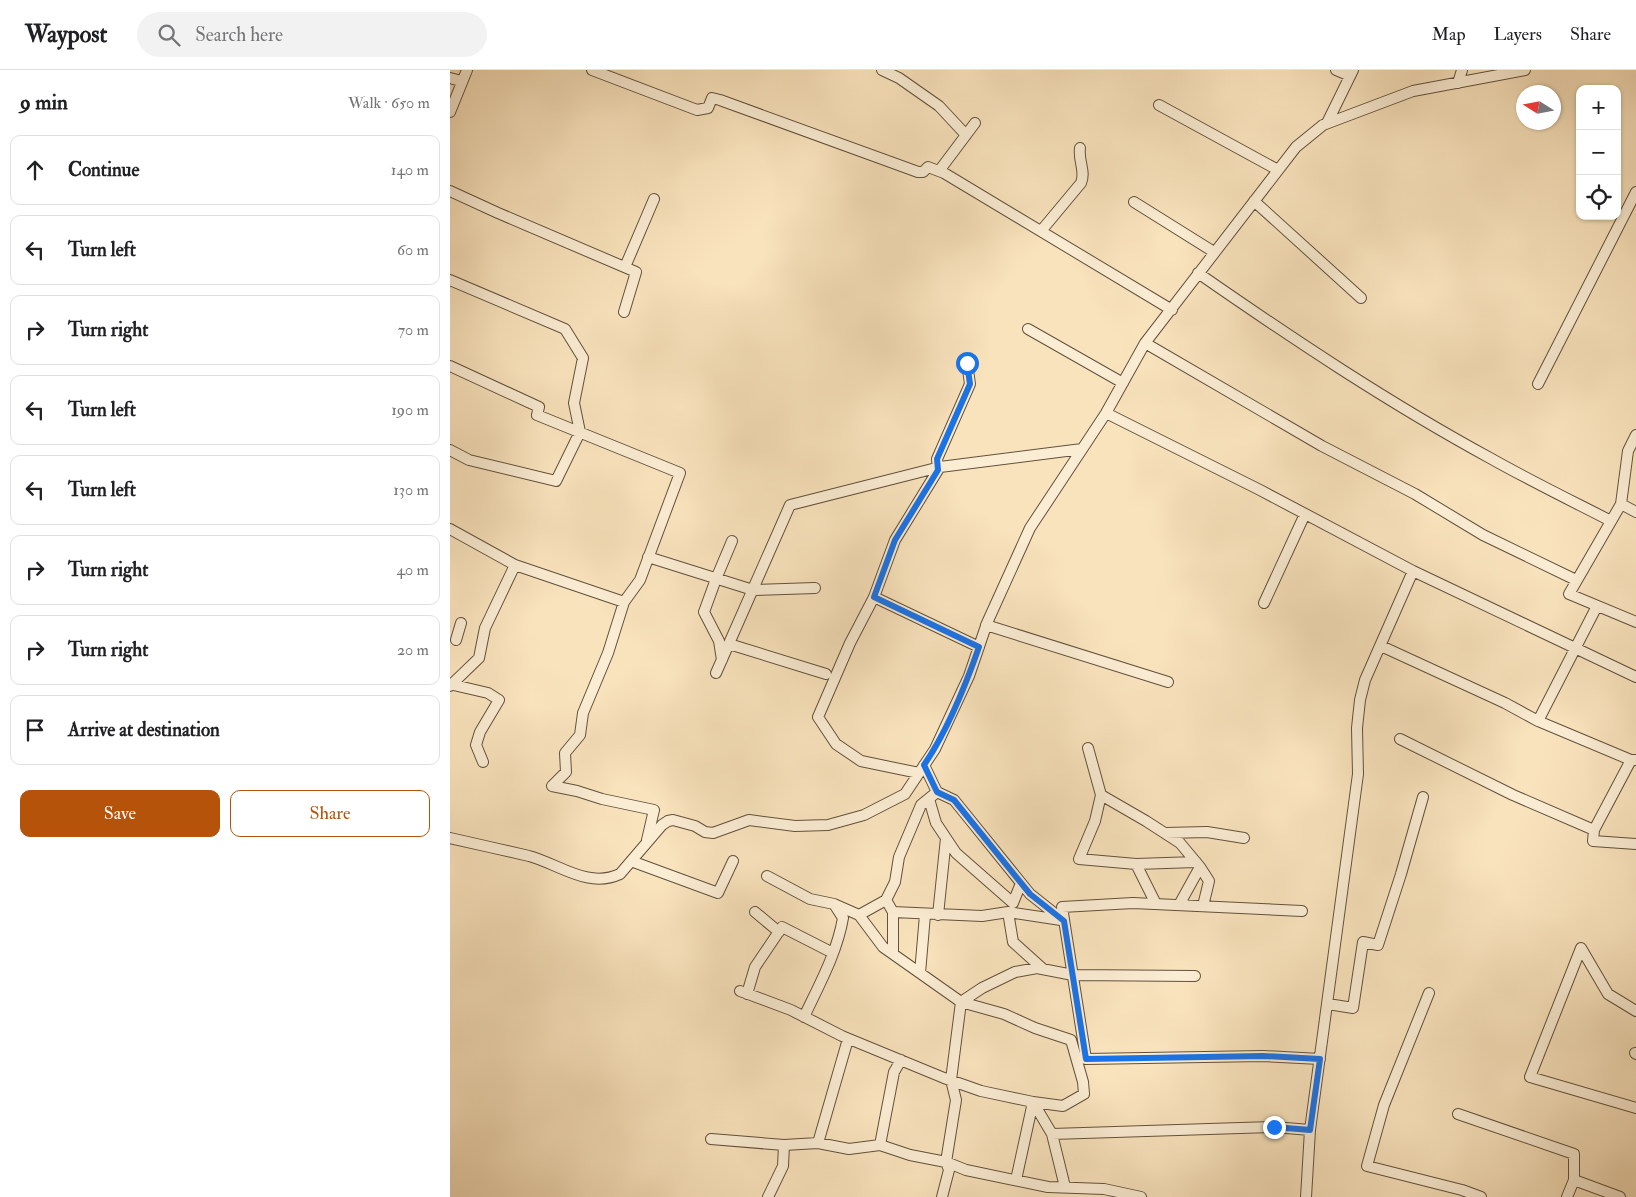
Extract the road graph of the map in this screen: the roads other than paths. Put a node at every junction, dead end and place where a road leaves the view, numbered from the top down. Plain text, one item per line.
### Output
1 (466, 70) edge
2 (592, 70) edge
3 (882, 70) edge
4 (1336, 70) edge
5 (1462, 70) edge
6 (1525, 70) edge
7 (1351, 73) edge
8 (450, 78) edge
9 (461, 81) junction
10 (1458, 83) junction
11 (1160, 105) dead end
12 (450, 112) edge
13 (975, 123) dead end
14 (1327, 123) junction
15 (966, 135) junction
16 (1080, 148) dead end
17 (939, 170) junction
18 (1278, 170) junction
19 (450, 191) edge
20 (1636, 192) edge
21 (654, 199) dead end
22 (1254, 201) junction
23 (1134, 202) dead end
24 (1041, 231) junction
25 (1214, 252) junction
26 (625, 267) junction
27 (1198, 274) junction
28 (450, 280) edge
29 (1361, 298) dead end
30 (1172, 310) junction
31 (624, 312) dead end
32 (1028, 330) dead end
33 (1145, 343) junction
34 (967, 363) dead end
35 (450, 366) edge
36 (1123, 384) junction
37 (1538, 384) dead end
38 (1106, 413) junction
39 (580, 432) junction
40 (1636, 435) edge
41 (1082, 449) junction
42 (450, 450) edge
43 (938, 467) junction
44 (1621, 504) junction
45 (1636, 512) edge
46 (1305, 514) junction
47 (1611, 521) junction
48 (450, 529) edge
49 (732, 541) dead end
50 (648, 558) junction
51 (515, 565) junction
52 (1413, 571) junction
53 (716, 579) junction
54 (1576, 580) junction
55 (816, 588) dead end
56 (753, 590) junction
57 (874, 597) junction
58 (624, 602) junction
59 (1264, 603) dead end
60 (1597, 606) junction
61 (1636, 622) edge
62 (461, 623) dead end
63 (986, 625) junction
64 (456, 640) dead end
65 (729, 644) junction
66 (1381, 646) junction
67 (979, 647) junction
68 (1575, 648) junction
69 (722, 660) junction
70 (716, 673) dead end
71 (826, 674) dead end
72 (1636, 678) edge
73 (1168, 682) dead end
74 (450, 685) edge
75 (1538, 721) junction
76 (1400, 739) dead end
77 (1088, 748) dead end
78 (1634, 760) edge
79 (483, 762) dead end
80 (922, 769) junction
81 (937, 792) junction
82 (1101, 795) junction
83 (1423, 797) dead end
84 (929, 799) junction
85 (1594, 830) junction
86 (1165, 833) junction
87 (450, 838) edge
88 (946, 838) junction
89 (1244, 838) dead end
90 (647, 843) junction
91 (1636, 844) edge
92 (632, 861) junction
93 (733, 861) dead end
94 (1136, 864) junction
95 (1198, 865) junction
96 (768, 876) dead end
97 (1021, 883) junction
98 (886, 900) junction
99 (834, 904) junction
100 (1156, 904) junction
101 (1179, 905) junction
102 (1203, 906) junction
103 (1302, 911) dead end
104 (755, 912) dead end
105 (893, 912) junction
106 (1008, 912) junction
107 (925, 914) junction
108 (859, 915) junction
109 (938, 915) junction
110 (1064, 921) junction
111 (779, 932) junction
112 (833, 953) junction
113 (893, 954) junction
114 (1043, 969) junction
115 (920, 972) junction
116 (1073, 975) junction
117 (1195, 976) dead end
118 (1429, 993) dead end
119 (961, 1002) junction
120 (1328, 1004) junction
121 (1636, 1011) edge
122 (804, 1017) junction
123 (848, 1039) junction
124 (1320, 1059) junction
125 (901, 1060) junction
126 (951, 1080) junction
127 (1033, 1102) junction
128 (1636, 1108) edge
129 (1458, 1114) dead end
130 (1310, 1130) junction
131 (1052, 1134) junction
132 (711, 1139) dead end
133 (818, 1143) junction
134 (784, 1145) junction
135 (880, 1145) junction
136 (946, 1162) junction
137 (1016, 1180) junction
138 (1574, 1180) junction
139 (1065, 1187) junction
140 (768, 1197) edge
141 (942, 1197) edge
142 (1140, 1197) edge
143 (1306, 1197) edge
144 (1481, 1197) edge
145 (1566, 1197) edge
146 (1620, 1197) edge

1 - 9 street
2 - 17 street
3 - 15 street
4 - 7 street
5 - 10 street
6 - 10 street
7 - 14 street
8 - 9 street
9 - 12 street
10 - 14 street
11 - 18 street
13 - 15 street
14 - 18 street
15 - 17 street
16 - 24 street
17 - 24 street
18 - 22 street
19 - 26 street
20 - 37 street
21 - 26 street
22 - 25 street
22 - 29 street
23 - 25 street
24 - 30 street
25 - 27 street
26 - 31 street
27 - 30 street
27 - 47 street
28 - 39 street
30 - 33 street
32 - 36 street
33 - 36 street
33 - 54 street
34 - 43 street
35 - 39 street
36 - 38 street
38 - 41 street
38 - 46 street
39 - 42 street
39 - 50 street
40 - 44 street
41 - 43 street
41 - 63 street
43 - 56 street
43 - 57 street
44 - 45 street
44 - 47 street
46 - 52 street
46 - 59 street
47 - 54 street
48 - 51 street
49 - 53 street
50 - 53 street
50 - 58 street
51 - 58 street
51 - 74 street
52 - 66 street
52 - 68 street
53 - 56 street
53 - 69 street
54 - 60 street
55 - 56 street
56 - 65 street
57 - 67 street
57 - 80 street
58 - 90 street
60 - 61 street
60 - 68 street
62 - 64 street
63 - 67 street
63 - 73 street
65 - 69 street
65 - 71 street
66 - 75 street
66 - 120 street
67 - 80 street
68 - 72 street
68 - 75 street
69 - 70 street
74 - 79 street
75 - 78 street
76 - 85 street
77 - 82 street
78 - 85 street
80 - 81 street
80 - 90 street
81 - 84 street
81 - 97 street
82 - 86 street
82 - 94 street
83 - 120 street
84 - 88 street
84 - 98 street
85 - 91 street
86 - 89 street
86 - 95 street
87 - 92 street
88 - 97 street
88 - 109 street
90 - 92 street
92 - 93 street
94 - 95 street
94 - 100 street
95 - 101 street
95 - 102 street
96 - 99 street
97 - 110 street
98 - 105 street
98 - 108 street
99 - 108 street
99 - 112 street
100 - 101 street
100 - 110 street
101 - 102 street
102 - 103 street
104 - 111 street
105 - 107 street
105 - 113 street
106 - 109 street
106 - 110 street
106 - 114 street
107 - 109 street
107 - 115 street
108 - 113 street
110 - 116 street
111 - 112 street
111 - 122 street
112 - 122 street
113 - 115 street
114 - 116 street
114 - 119 street
115 - 119 street
116 - 117 street
116 - 124 street
118 - 144 street
119 - 126 street
119 - 127 street
120 - 124 street
121 - 128 street
122 - 123 street
123 - 125 street
123 - 133 street
124 - 130 street
125 - 126 street
125 - 135 street
126 - 127 street
126 - 136 street
127 - 131 street
127 - 137 street
129 - 138 street
130 - 131 street
130 - 143 street
131 - 139 street
132 - 134 street
133 - 134 street
133 - 135 street
134 - 140 street
135 - 136 street
136 - 137 street
136 - 141 street
137 - 139 street
138 - 145 street
138 - 146 street
139 - 142 street

